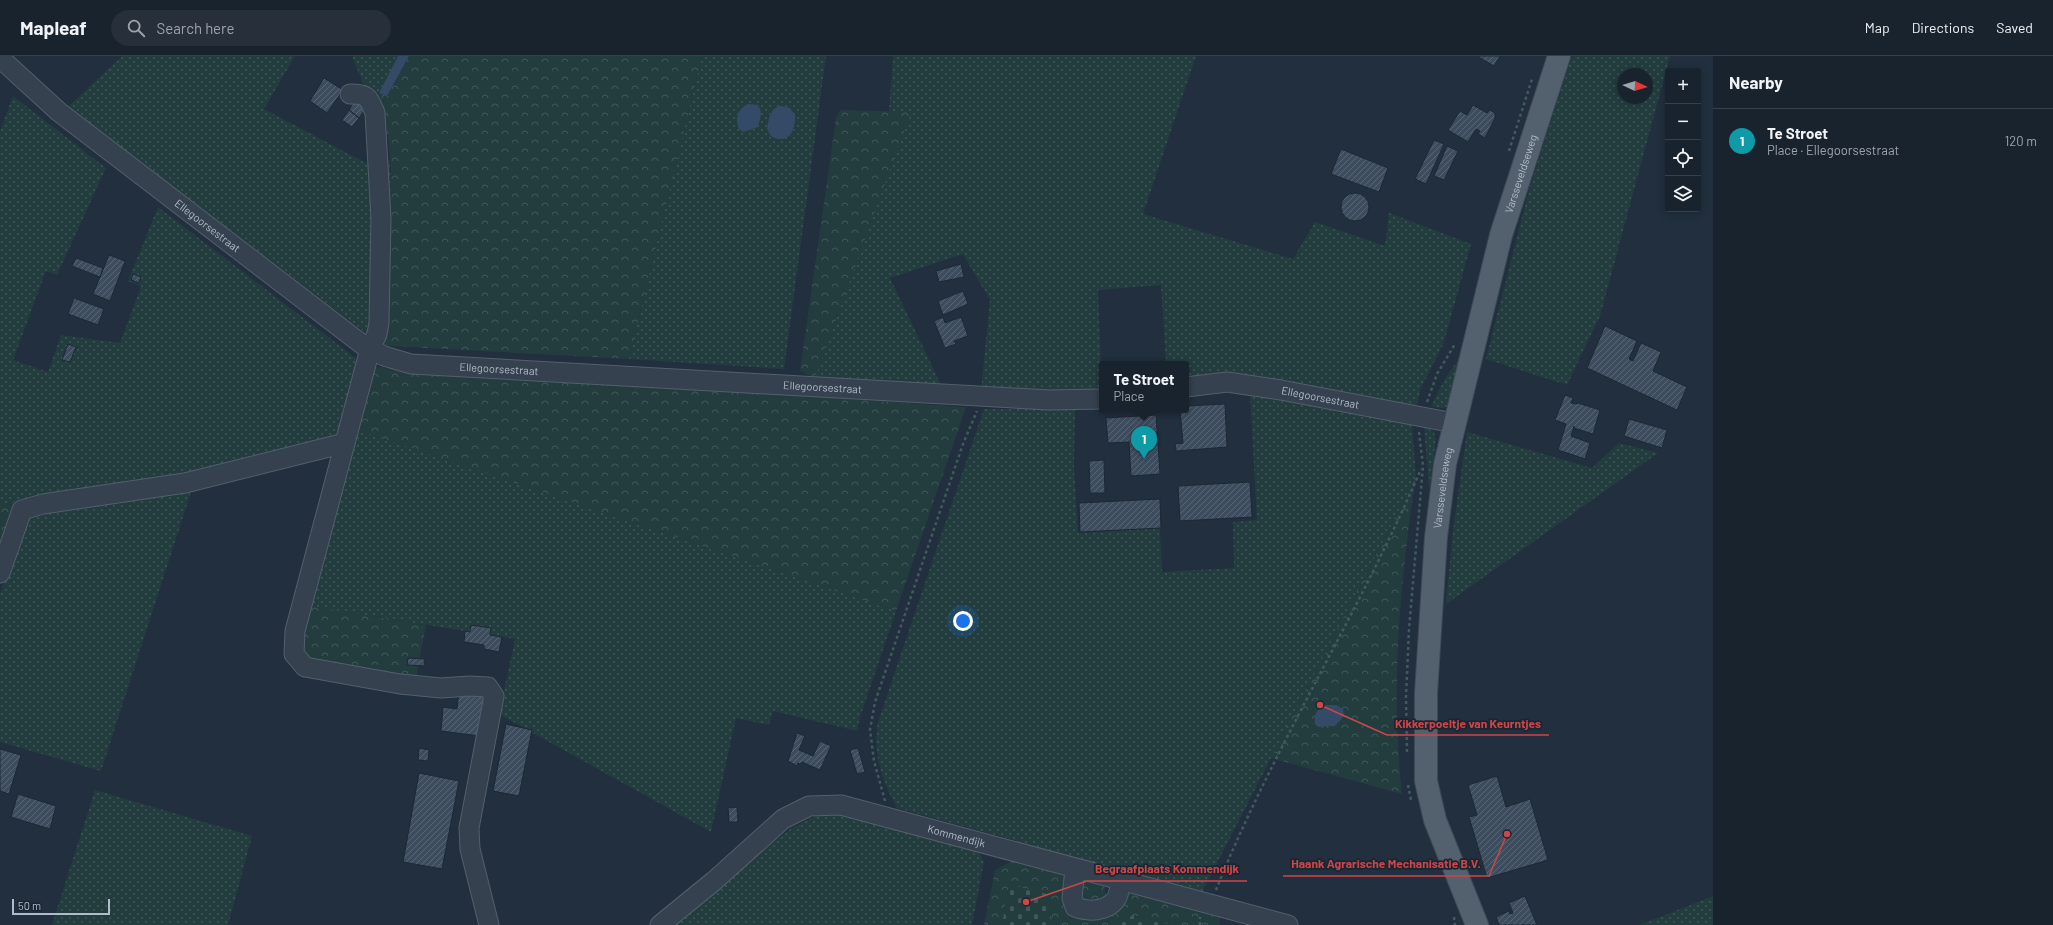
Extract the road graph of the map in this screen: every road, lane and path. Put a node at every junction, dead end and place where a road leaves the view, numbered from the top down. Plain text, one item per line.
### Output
1 (1558, 56) edge
2 (0, 58) edge
3 (350, 94) dead end
4 (370, 348) junction
5 (1189, 387) edge
6 (984, 396) junction
7 (1099, 399) edge
8 (1454, 423) junction
9 (345, 443) junction
10 (1423, 466) dead end
11 (0, 573) edge
12 (890, 817) junction
13 (1075, 868) junction
14 (1121, 881) junction
15 (1210, 905) junction
16 (489, 925) edge
17 (660, 925) edge
18 (1288, 925) edge
19 (1477, 925) edge

1 - 8 main road, Varsseveldseweg
2 - 4 street, Ellegoorsestraat
3 - 4 street
4 - 6 street, Ellegoorsestraat
4 - 9 street
5 - 8 street, Ellegoorsestraat
6 - 7 street, Ellegoorsestraat
6 - 12 path
8 - 19 main road, Varsseveldseweg
9 - 11 street
9 - 16 street
10 - 15 path
12 - 13 street, Kommendijk
12 - 17 street, Kommendijk
13 - 14 street, Kommendijk
13 - 14 street
14 - 15 street, Kommendijk
15 - 18 street, Kommendijk

